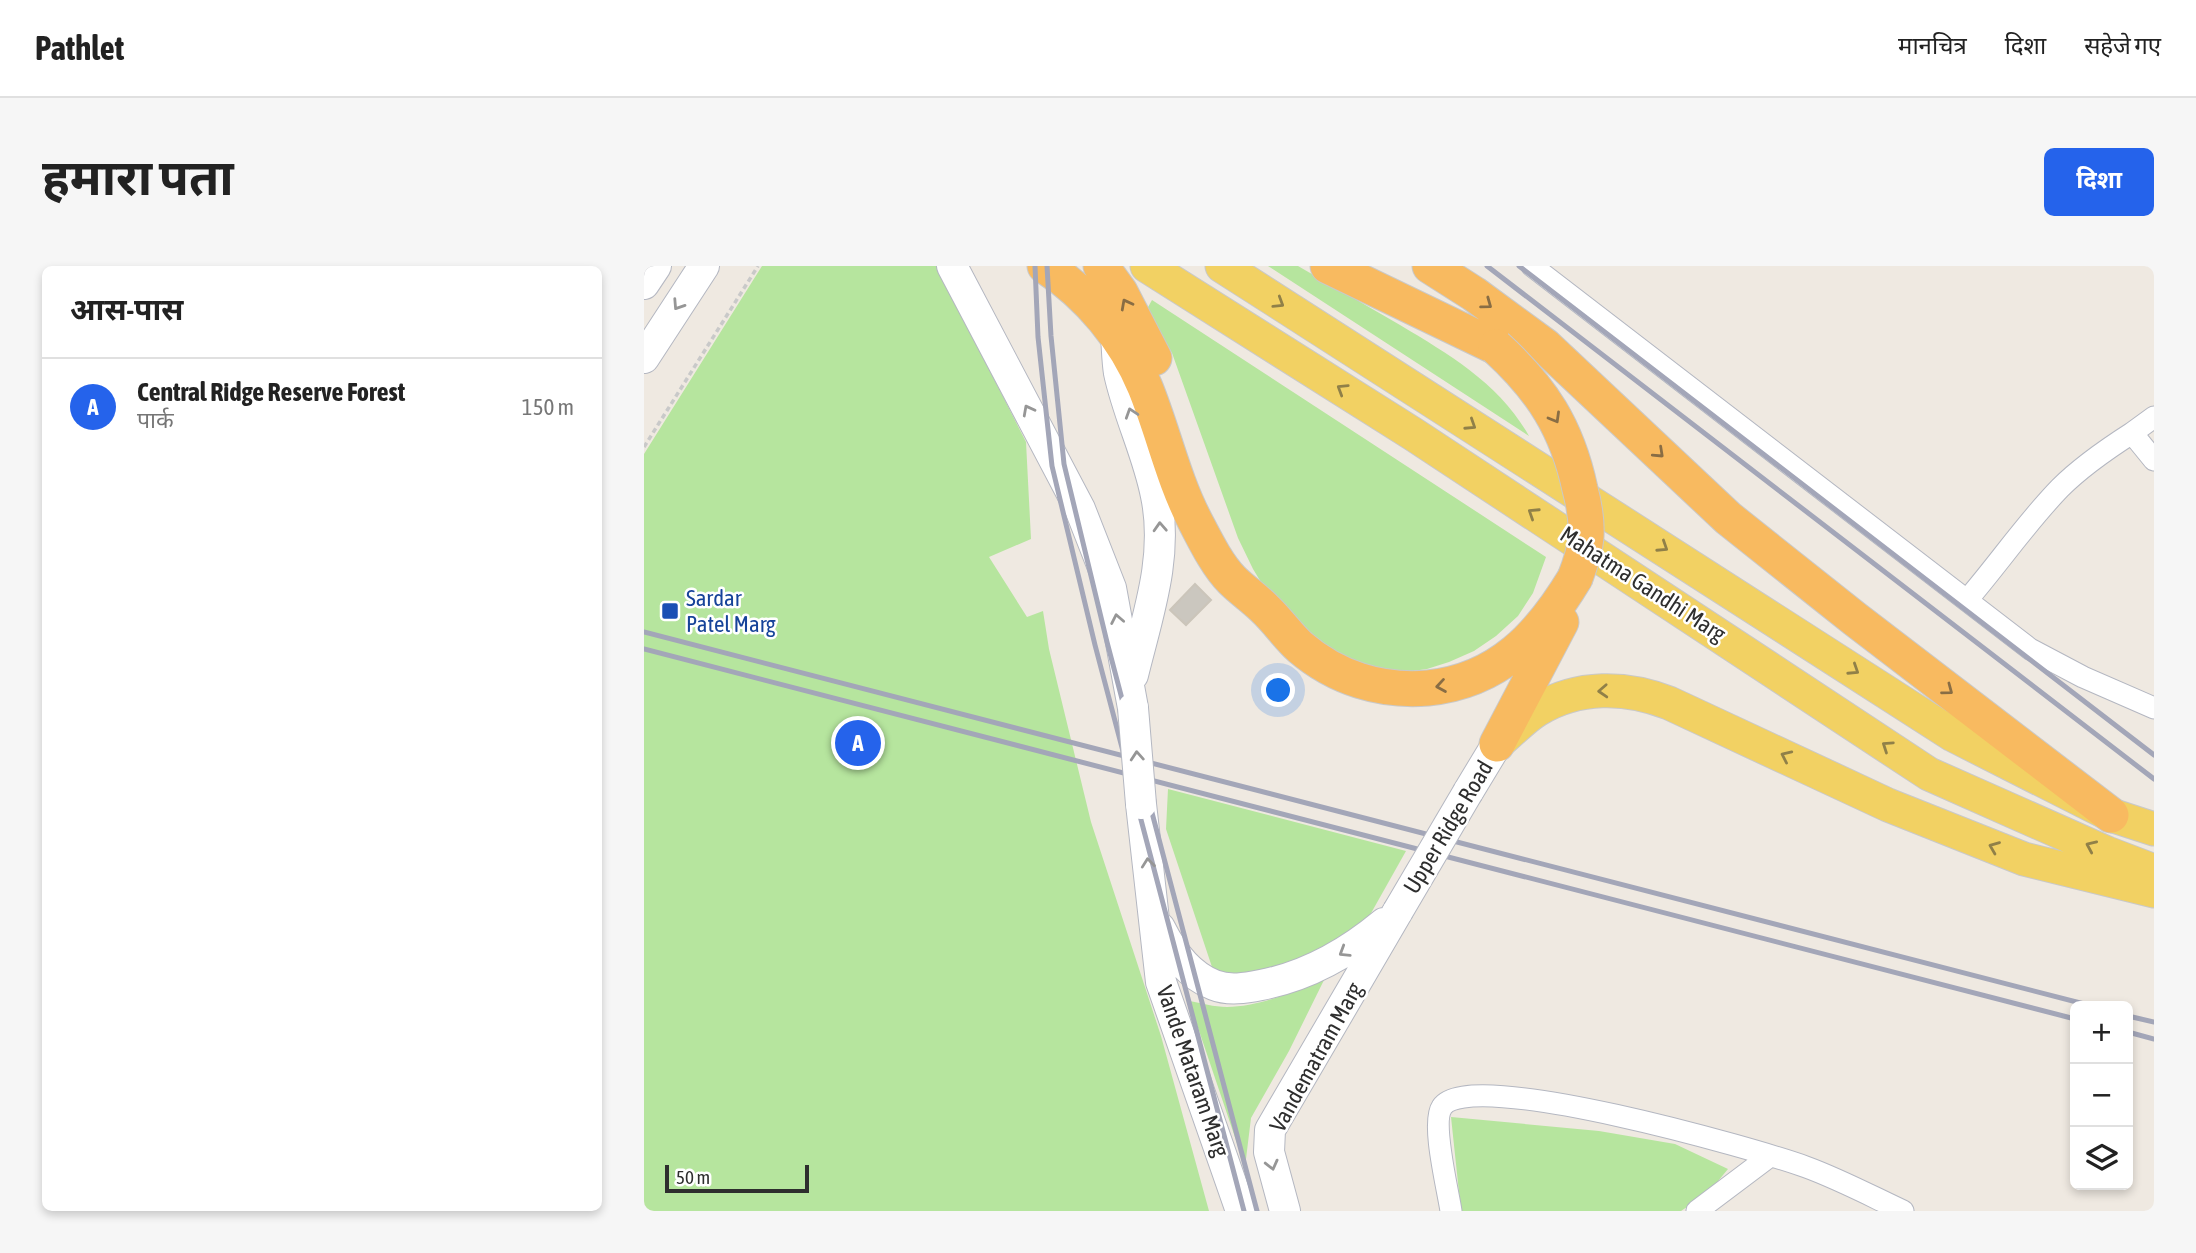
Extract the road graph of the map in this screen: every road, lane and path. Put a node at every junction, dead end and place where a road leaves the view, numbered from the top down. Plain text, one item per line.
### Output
1 (656, 266) edge
2 (704, 266) edge
3 (758, 266) edge
4 (952, 266) edge
5 (1045, 266) edge
6 (1101, 266) edge
7 (1147, 266) edge
8 (1222, 266) edge
9 (1328, 266) edge
10 (1378, 266) edge
11 (1430, 266) edge
12 (1532, 266) edge
13 (644, 284) edge
14 (1116, 336) junction
15 (1496, 347) junction
16 (648, 351) edge
17 (2154, 417) edge
18 (2132, 433) junction
19 (644, 447) edge
20 (2154, 460) edge
21 (1967, 600) junction
22 (1266, 610) junction
23 (1520, 666) junction
24 (1132, 697) junction
25 (2154, 708) edge
26 (1497, 744) junction
27 (2111, 815) junction
28 (2154, 829) edge
29 (2154, 872) edge
30 (2154, 891) edge
31 (1398, 911) junction
32 (1153, 914) junction
33 (1770, 1156) junction
34 (1241, 1211) edge
35 (1285, 1211) edge
36 (1451, 1211) edge
37 (1697, 1211) edge
38 (1903, 1211) edge

1 - 13 main road
2 -> 16 main road
3 - 19 path
24 -> 4 main road
5 - 14 highway
22 -> 6 highway
29 -> 7 main road, Mahatma Gandhi Marg
8 -> 27 main road, Mahatma Gandhi Marg
9 - 15 highway
10 - 15 highway
11 -> 27 highway
12 - 21 street
14 - 22 highway
24 -> 14 main road
15 -> 23 highway, bridge
17 - 18 street
18 - 20 street
18 - 21 street
21 - 25 street
23 -> 22 highway
23 - 26 highway
32 -> 24 main road, Vande Mataram Marg, bridge
30 -> 26 main road
26 - 31 main road, Upper Ridge Road, bridge
27 - 28 main road, Mahatma Gandhi Marg
31 -> 32 main road
31 -> 35 main road, Vandematram Marg
32 - 34 main road, Vande Mataram Marg
33 - 36 street
33 - 37 street
33 - 38 street

